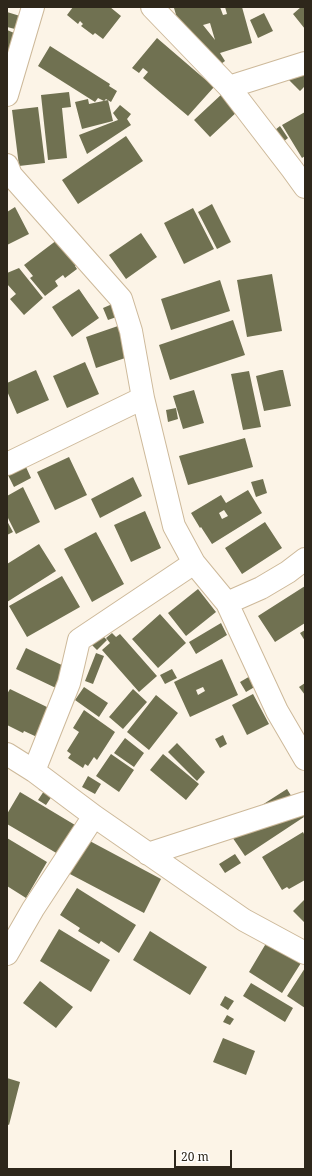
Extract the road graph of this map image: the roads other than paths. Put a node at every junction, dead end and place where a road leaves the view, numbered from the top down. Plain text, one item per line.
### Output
1 (33, 7) edge
2 (152, 7) edge
3 (305, 63) edge
4 (229, 87) junction
5 (7, 95) edge
6 (8, 173) edge
7 (305, 187) edge
8 (143, 398) junction
9 (7, 464) edge
10 (305, 559) edge
11 (194, 563) junction
12 (227, 603) junction
13 (7, 754) edge
14 (305, 759) edge
15 (34, 771) junction
16 (305, 803) edge
17 (94, 816) junction
18 (148, 854) junction
19 (305, 953) edge
20 (7, 954) edge

1 - 5 street
2 - 4 street
3 - 4 street
4 - 7 street
6 - 8 street
8 - 9 street
8 - 11 street
10 - 12 street
11 - 12 street
11 - 15 street
12 - 14 street
13 - 15 street
15 - 17 street
16 - 18 street
17 - 18 street
17 - 20 street
18 - 19 street

